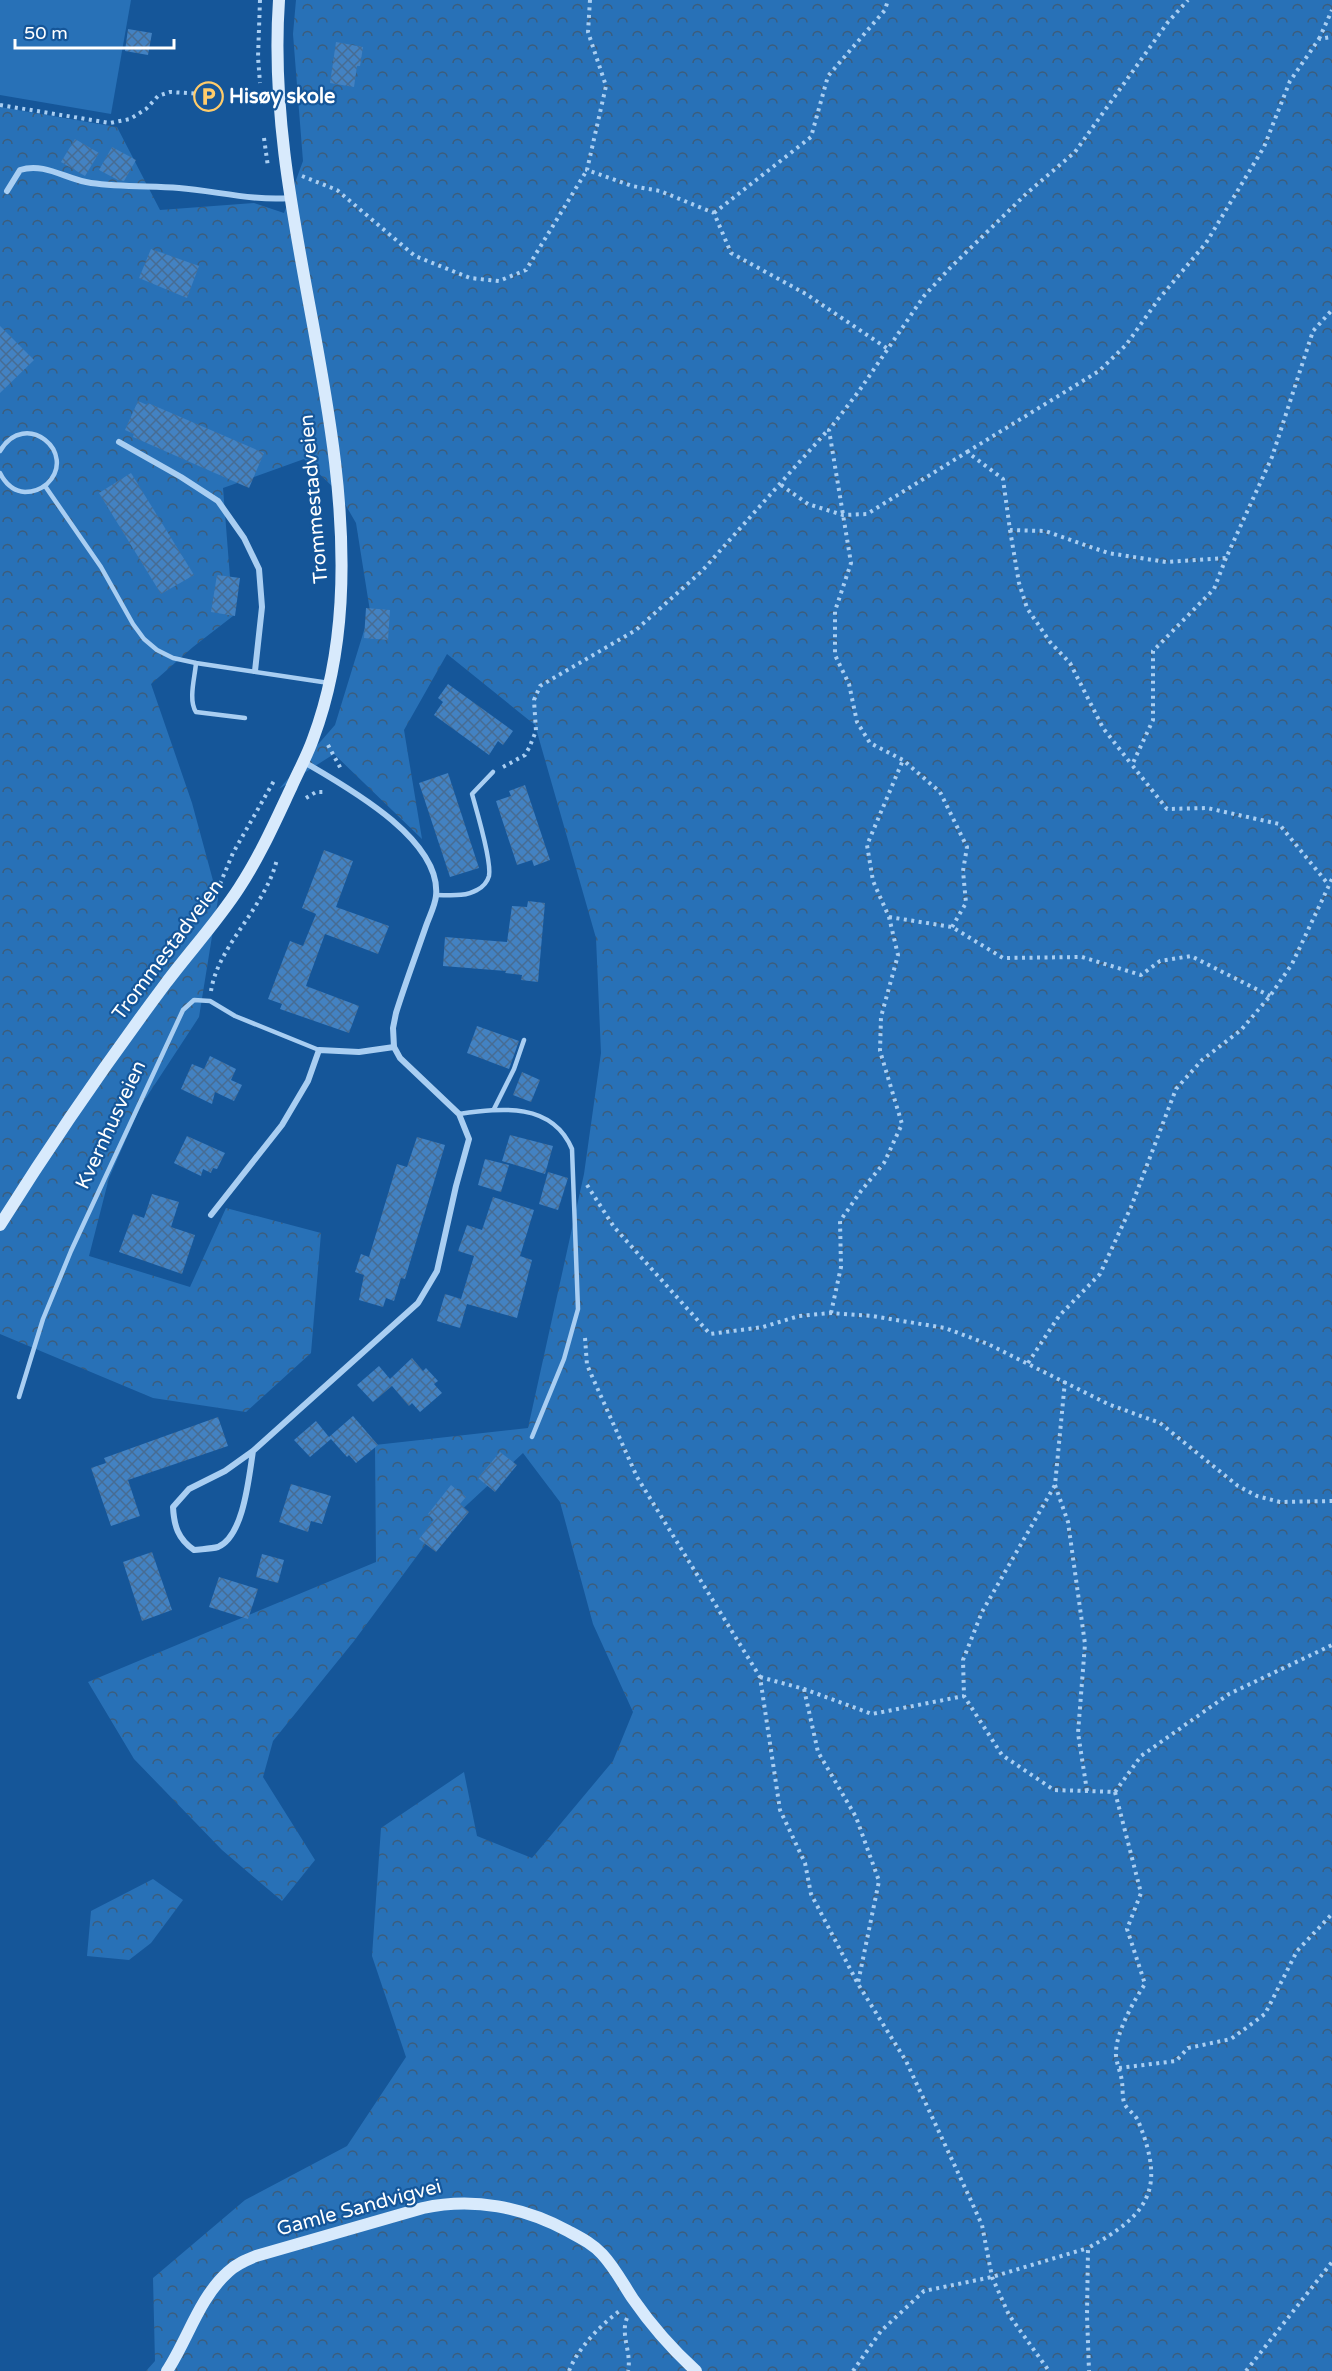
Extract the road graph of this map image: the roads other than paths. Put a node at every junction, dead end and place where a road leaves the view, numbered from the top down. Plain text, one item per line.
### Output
1 (279, 0) edge
2 (7, 190) dead end
3 (291, 198) junction
4 (119, 442) dead end
5 (0, 451) edge
6 (0, 473) edge
7 (45, 486) junction
8 (196, 663) junction
9 (255, 671) junction
10 (329, 683) junction
11 (245, 718) dead end
12 (303, 762) junction
13 (493, 772) road end
14 (436, 895) junction
15 (524, 1040) dead end
16 (394, 1047) junction
17 (319, 1050) junction
18 (494, 1109) junction
19 (459, 1114) junction
20 (211, 1215) dead end
21 (0, 1225) edge
22 (20, 1397) dead end
23 (532, 1437) dead end
24 (253, 1451) junction
25 (167, 2371) edge
26 (696, 2371) edge

1 - 3 main road, Trommestadveien
2 - 3 street
3 - 10 main road, Trommestadveien
4 - 9 street
5 - 7 lane
6 - 7 lane
7 - 8 lane
8 - 9 lane
8 - 11 lane
9 - 10 lane
10 - 12 main road, Trommestadveien
12 - 14 street
12 - 21 main road, Trommestadveien
13 - 14 lane
14 - 16 street
15 - 18 lane
16 - 17 street
16 - 19 street
17 - 20 street
17 - 22 lane, Kvernhusveien
18 - 19 lane
18 - 23 lane
19 - 24 street
24 - 24 street
25 - 26 main road, Gamle Sandvigvei

